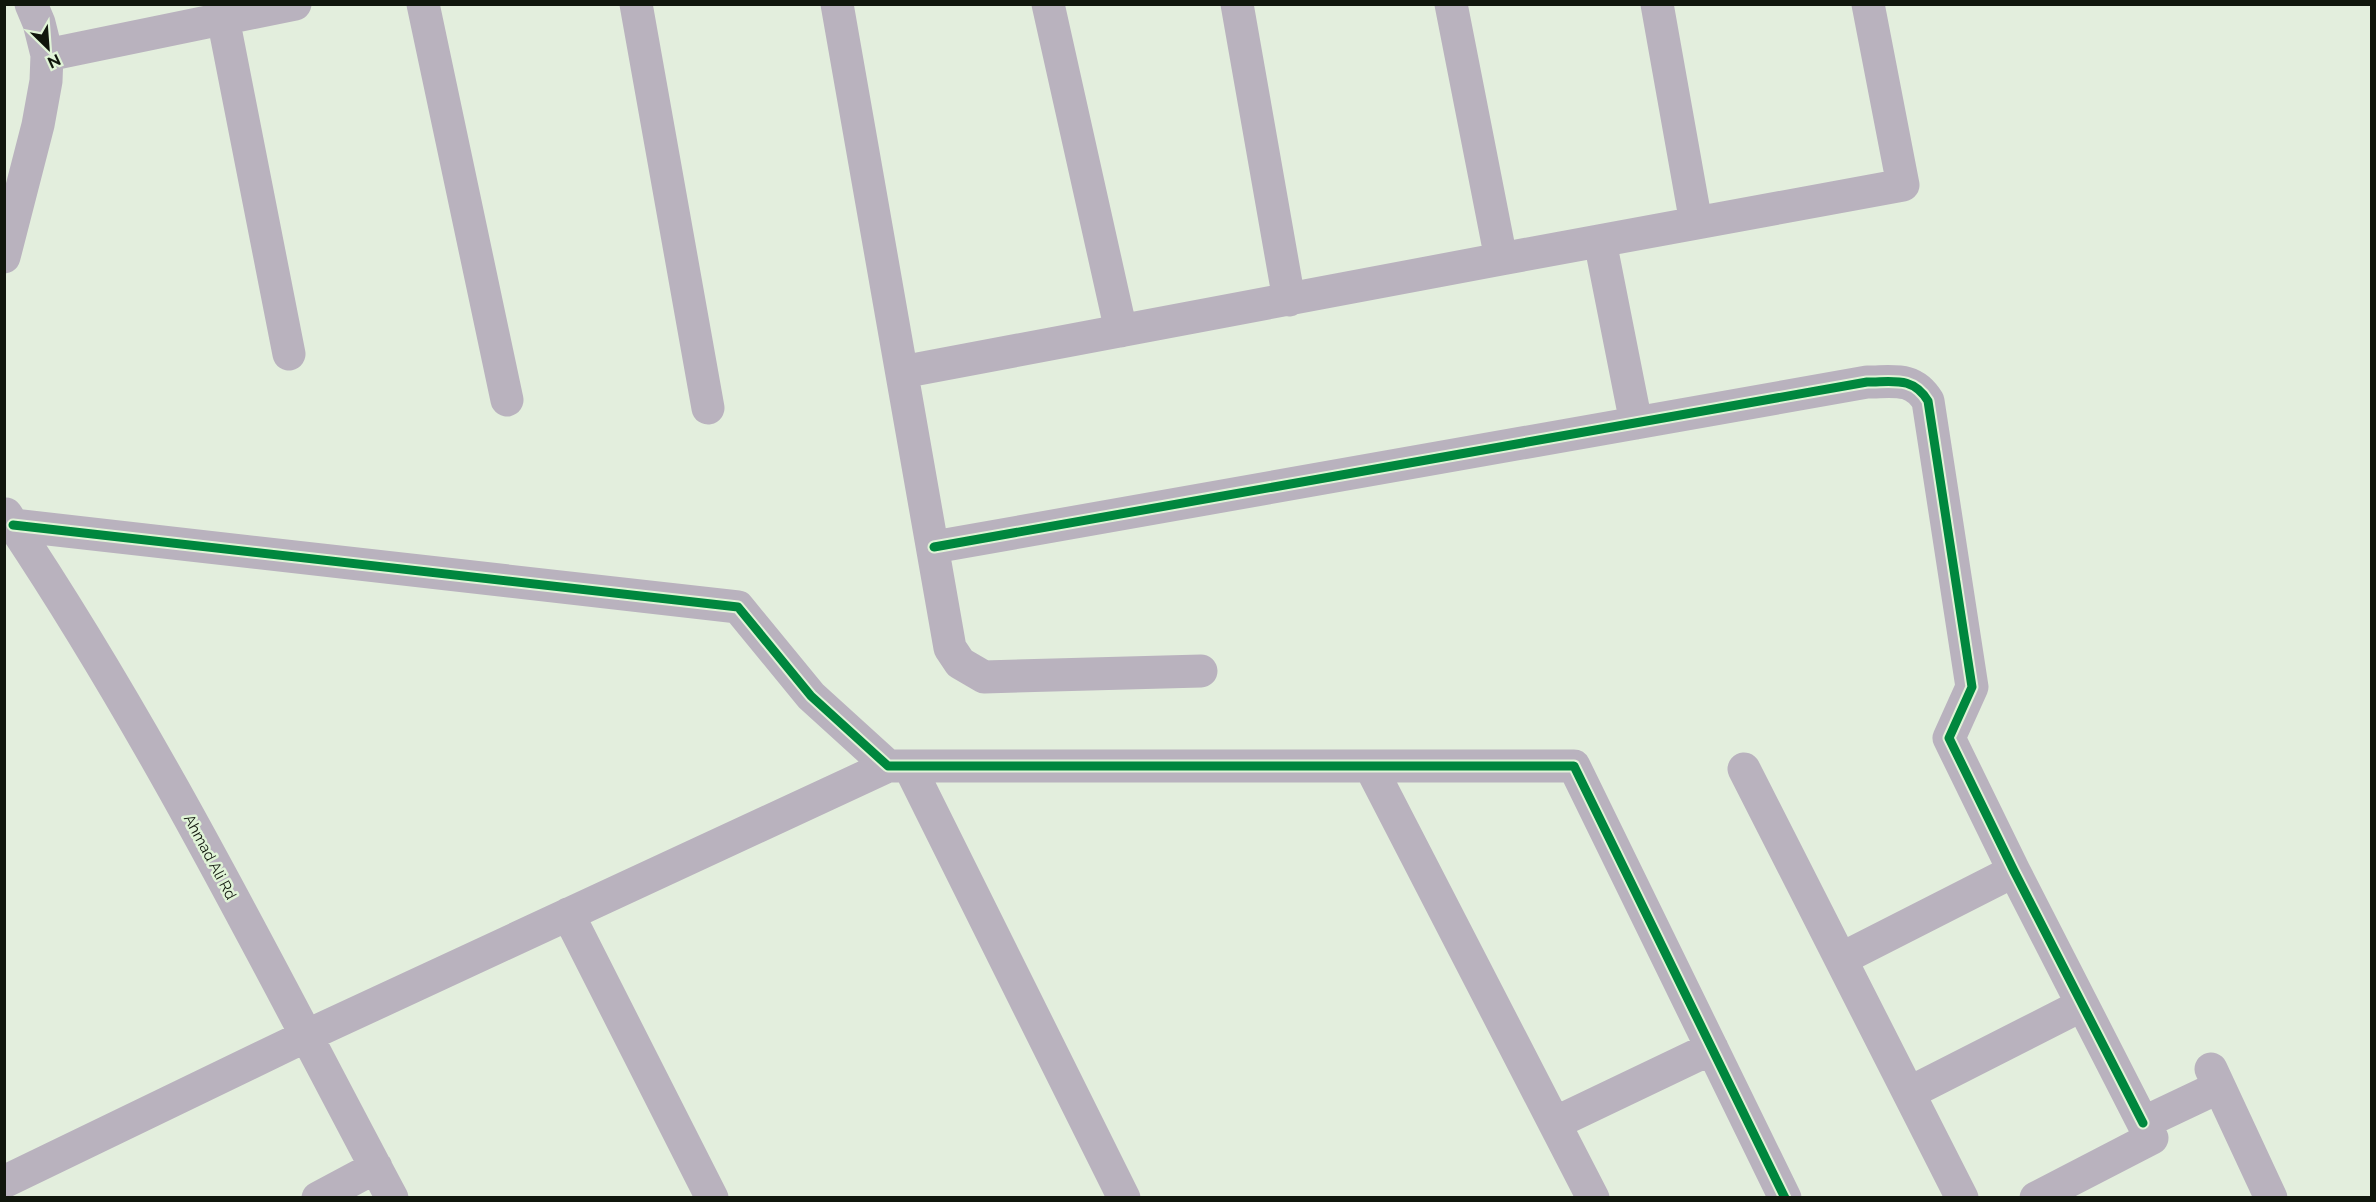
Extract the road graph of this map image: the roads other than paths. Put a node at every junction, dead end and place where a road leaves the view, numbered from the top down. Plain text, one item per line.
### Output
1 (31, 4) edge
2 (295, 4) edge
3 (423, 4) edge
4 (636, 4) edge
5 (837, 4) edge
6 (1048, 4) edge
7 (1237, 4) edge
8 (1451, 4) edge
9 (1657, 4) edge
10 (1868, 4) edge
11 (223, 18) junction
12 (47, 55) junction
13 (1696, 223) junction
14 (1600, 241) junction
15 (4, 257) edge
16 (1501, 259) junction
17 (1289, 300) junction
18 (1121, 331) junction
19 (289, 354) dead end
20 (902, 372) junction
21 (507, 400) dead end
22 (708, 408) dead end
23 (1636, 423) junction
24 (9, 519) edge
25 (934, 548) junction
26 (1201, 671) dead end
27 (898, 766) junction
28 (1370, 766) junction
29 (1744, 769) dead end
30 (2014, 871) junction
31 (567, 914) junction
32 (1841, 959) junction
33 (2082, 1005) junction
34 (306, 1036) junction
35 (1712, 1048) junction
36 (1909, 1093) junction
37 (1555, 1123) junction
38 (2143, 1123) junction
39 (376, 1167) junction
40 (4, 1182) edge
41 (4, 1192) edge
42 (8, 1197) edge
43 (318, 1197) edge
44 (392, 1197) edge
45 (712, 1197) edge
46 (1124, 1197) edge
47 (1593, 1197) edge
48 (1785, 1197) edge
49 (1962, 1197) edge
50 (2036, 1197) edge
51 (2271, 1197) edge

1 - 12 street
2 - 11 street
3 - 21 street
4 - 22 street
5 - 20 street
6 - 18 street
7 - 17 street
8 - 16 street
9 - 13 street
10 - 13 street
11 - 12 street
11 - 19 street
12 - 15 street
13 - 14 street
14 - 16 street
14 - 23 street
16 - 17 street
17 - 18 street
18 - 20 street
20 - 25 street
23 - 25 street
23 - 30 street
24 - 27 street
24 - 34 street, Ahmad Ali Rd
25 - 26 street
27 - 28 street
27 - 31 street
27 - 46 street
28 - 35 street
28 - 37 street
29 - 32 street
30 - 32 street
30 - 33 street
31 - 34 street
31 - 45 street
32 - 36 street
33 - 36 street
33 - 38 street
34 - 39 street, Ahmad Ali Rd
34 - 40 street
35 - 37 street
35 - 48 street
36 - 49 street
37 - 47 street
38 - 50 street
38 - 51 street
39 - 43 street
39 - 44 street, Ahmad Ali Rd
41 - 42 street

